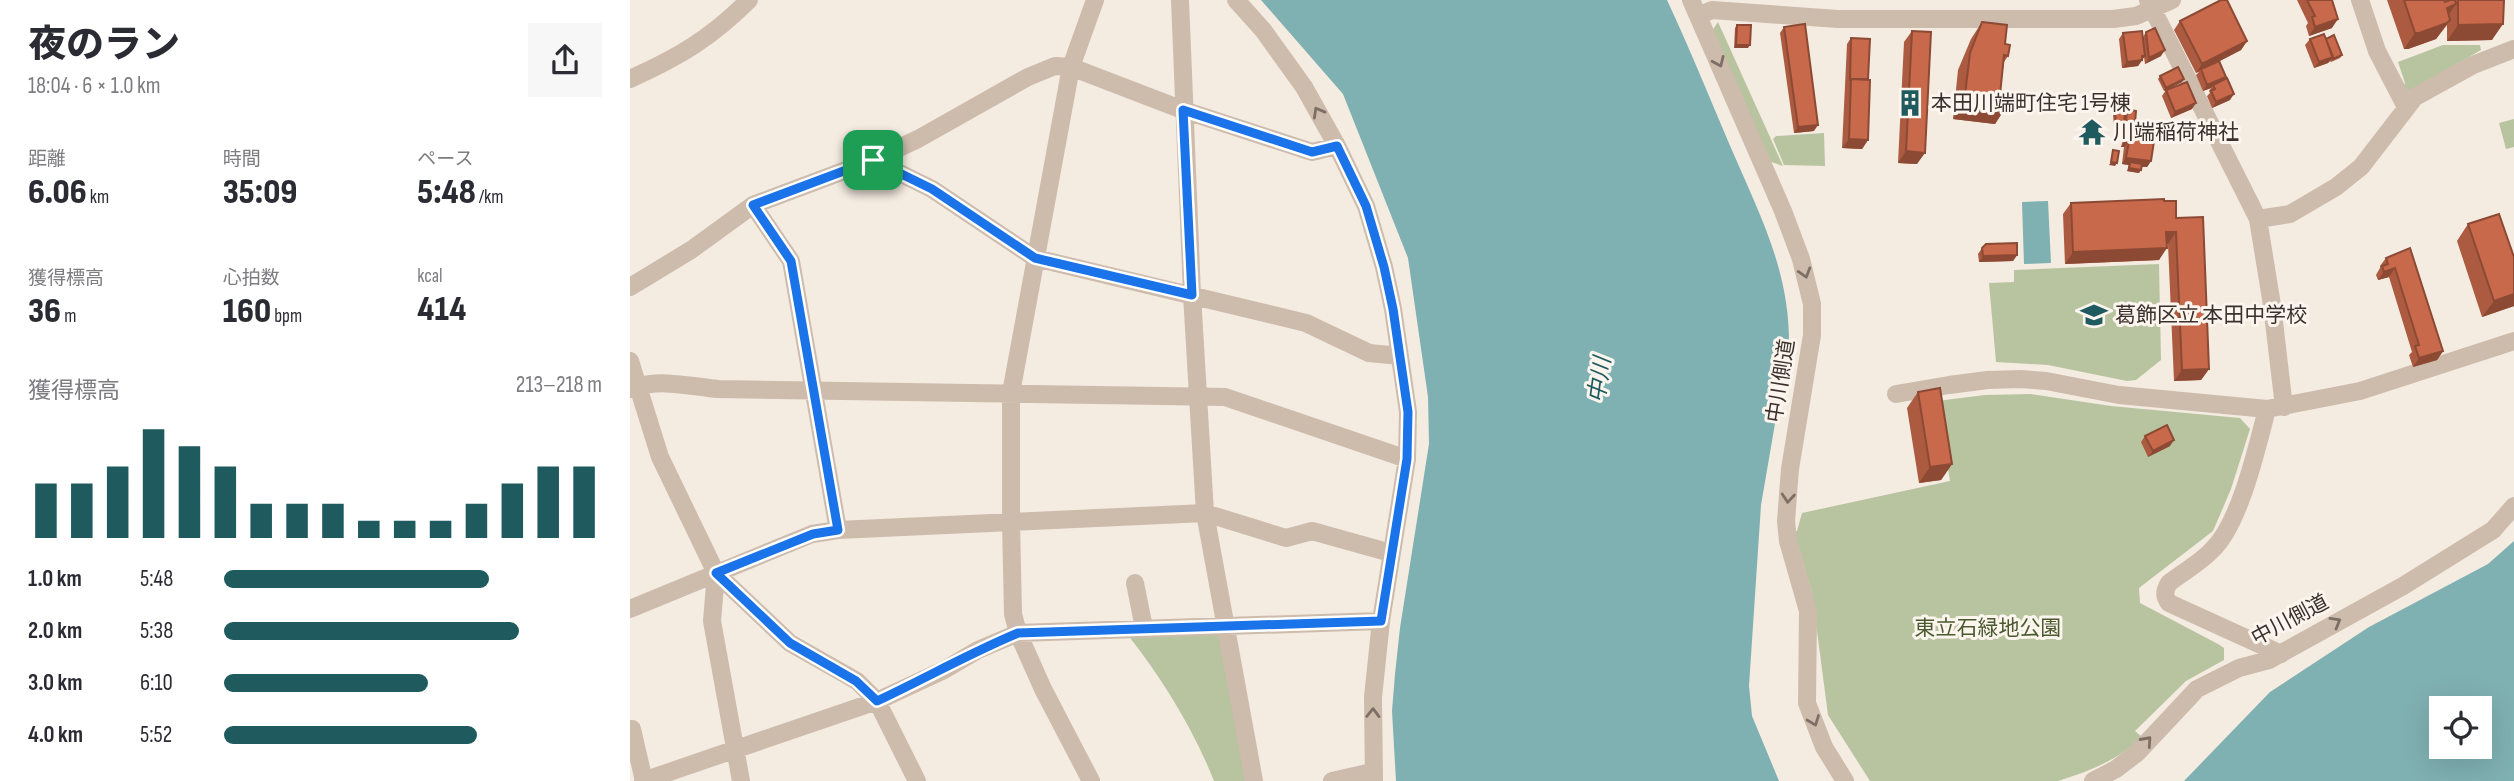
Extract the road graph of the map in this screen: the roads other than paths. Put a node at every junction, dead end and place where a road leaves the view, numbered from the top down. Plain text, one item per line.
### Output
1 (750, 0) edge
2 (1095, 0) edge
3 (1180, 0) edge
4 (1236, 0) edge
5 (2172, 0) edge
6 (2360, 0) edge
7 (2150, 5) edge
8 (1695, 8) edge
9 (2514, 49) edge
10 (1070, 67) junction
11 (630, 79) edge
12 (2406, 107) junction
13 (1183, 110) junction
14 (1337, 146) junction
15 (873, 160) junction
16 (753, 205) junction
17 (2258, 219) junction
18 (1035, 258) junction
19 (630, 287) edge
20 (1192, 295) junction
21 (2514, 341) edge
22 (1400, 356) junction
23 (630, 360) edge
24 (635, 388) edge
25 (812, 390) junction
26 (1011, 393) junction
27 (1896, 394) dead end
28 (1198, 395) junction
29 (2276, 408) junction
30 (1407, 459) junction
31 (2514, 506) edge
32 (1205, 513) junction
33 (1011, 522) junction
34 (838, 530) junction
35 (1391, 553) junction
36 (716, 573) junction
37 (1135, 583) dead end
38 (630, 609) edge
39 (1381, 621) junction
40 (1225, 625) junction
41 (1144, 628) junction
42 (2228, 631) junction
43 (1018, 633) junction
44 (2281, 654) junction
45 (2239, 668) junction
46 (877, 701) junction
47 (632, 729) dead end
48 (735, 750) junction
49 (1373, 777) edge
50 (644, 781) edge
51 (741, 781) edge
52 (917, 781) edge
53 (1091, 781) edge
54 (1254, 781) edge
55 (1332, 781) edge
56 (1845, 781) edge
57 (2093, 781) edge

1 - 11 street
2 - 10 street
3 - 13 street
14 -> 4 street
5 - 7 street
6 - 12 street
7 - 8 street
7 - 17 street
8 -> 56 street, 中川側道
9 - 12 street
10 - 13 street
10 - 15 street
10 - 18 street
12 - 17 street
13 - 14 street
13 - 20 street
14 - 22 street
15 - 16 street
15 - 18 street
16 - 19 street
16 - 25 street
17 - 29 street
18 - 20 street
18 - 26 street
20 - 22 street
20 - 28 street
21 - 29 street
22 - 30 street
23 - 24 street
24 - 25 street
24 - 36 street
25 - 26 street
25 - 34 street
26 - 28 street
26 - 33 street
27 - 29 street
28 - 30 street
28 - 32 street
29 - 42 street
30 - 35 street
44 -> 31 street, 中川側道
32 - 33 street
32 - 35 street
32 - 40 street
33 - 34 street
33 - 43 street
34 - 36 street
35 - 39 street
36 - 38 street
36 - 46 street
36 - 48 street
37 - 41 street
39 - 40 street
49 -> 39 street
40 - 41 street
40 - 54 street
41 - 43 street
42 - 44 street
42 - 45 street
43 - 46 street
43 - 53 street
44 - 45 street, 中川側道
57 -> 45 street, 中川側道
46 - 48 street
46 - 52 street
47 - 50 street
48 - 50 street
48 - 51 street
49 - 55 street

